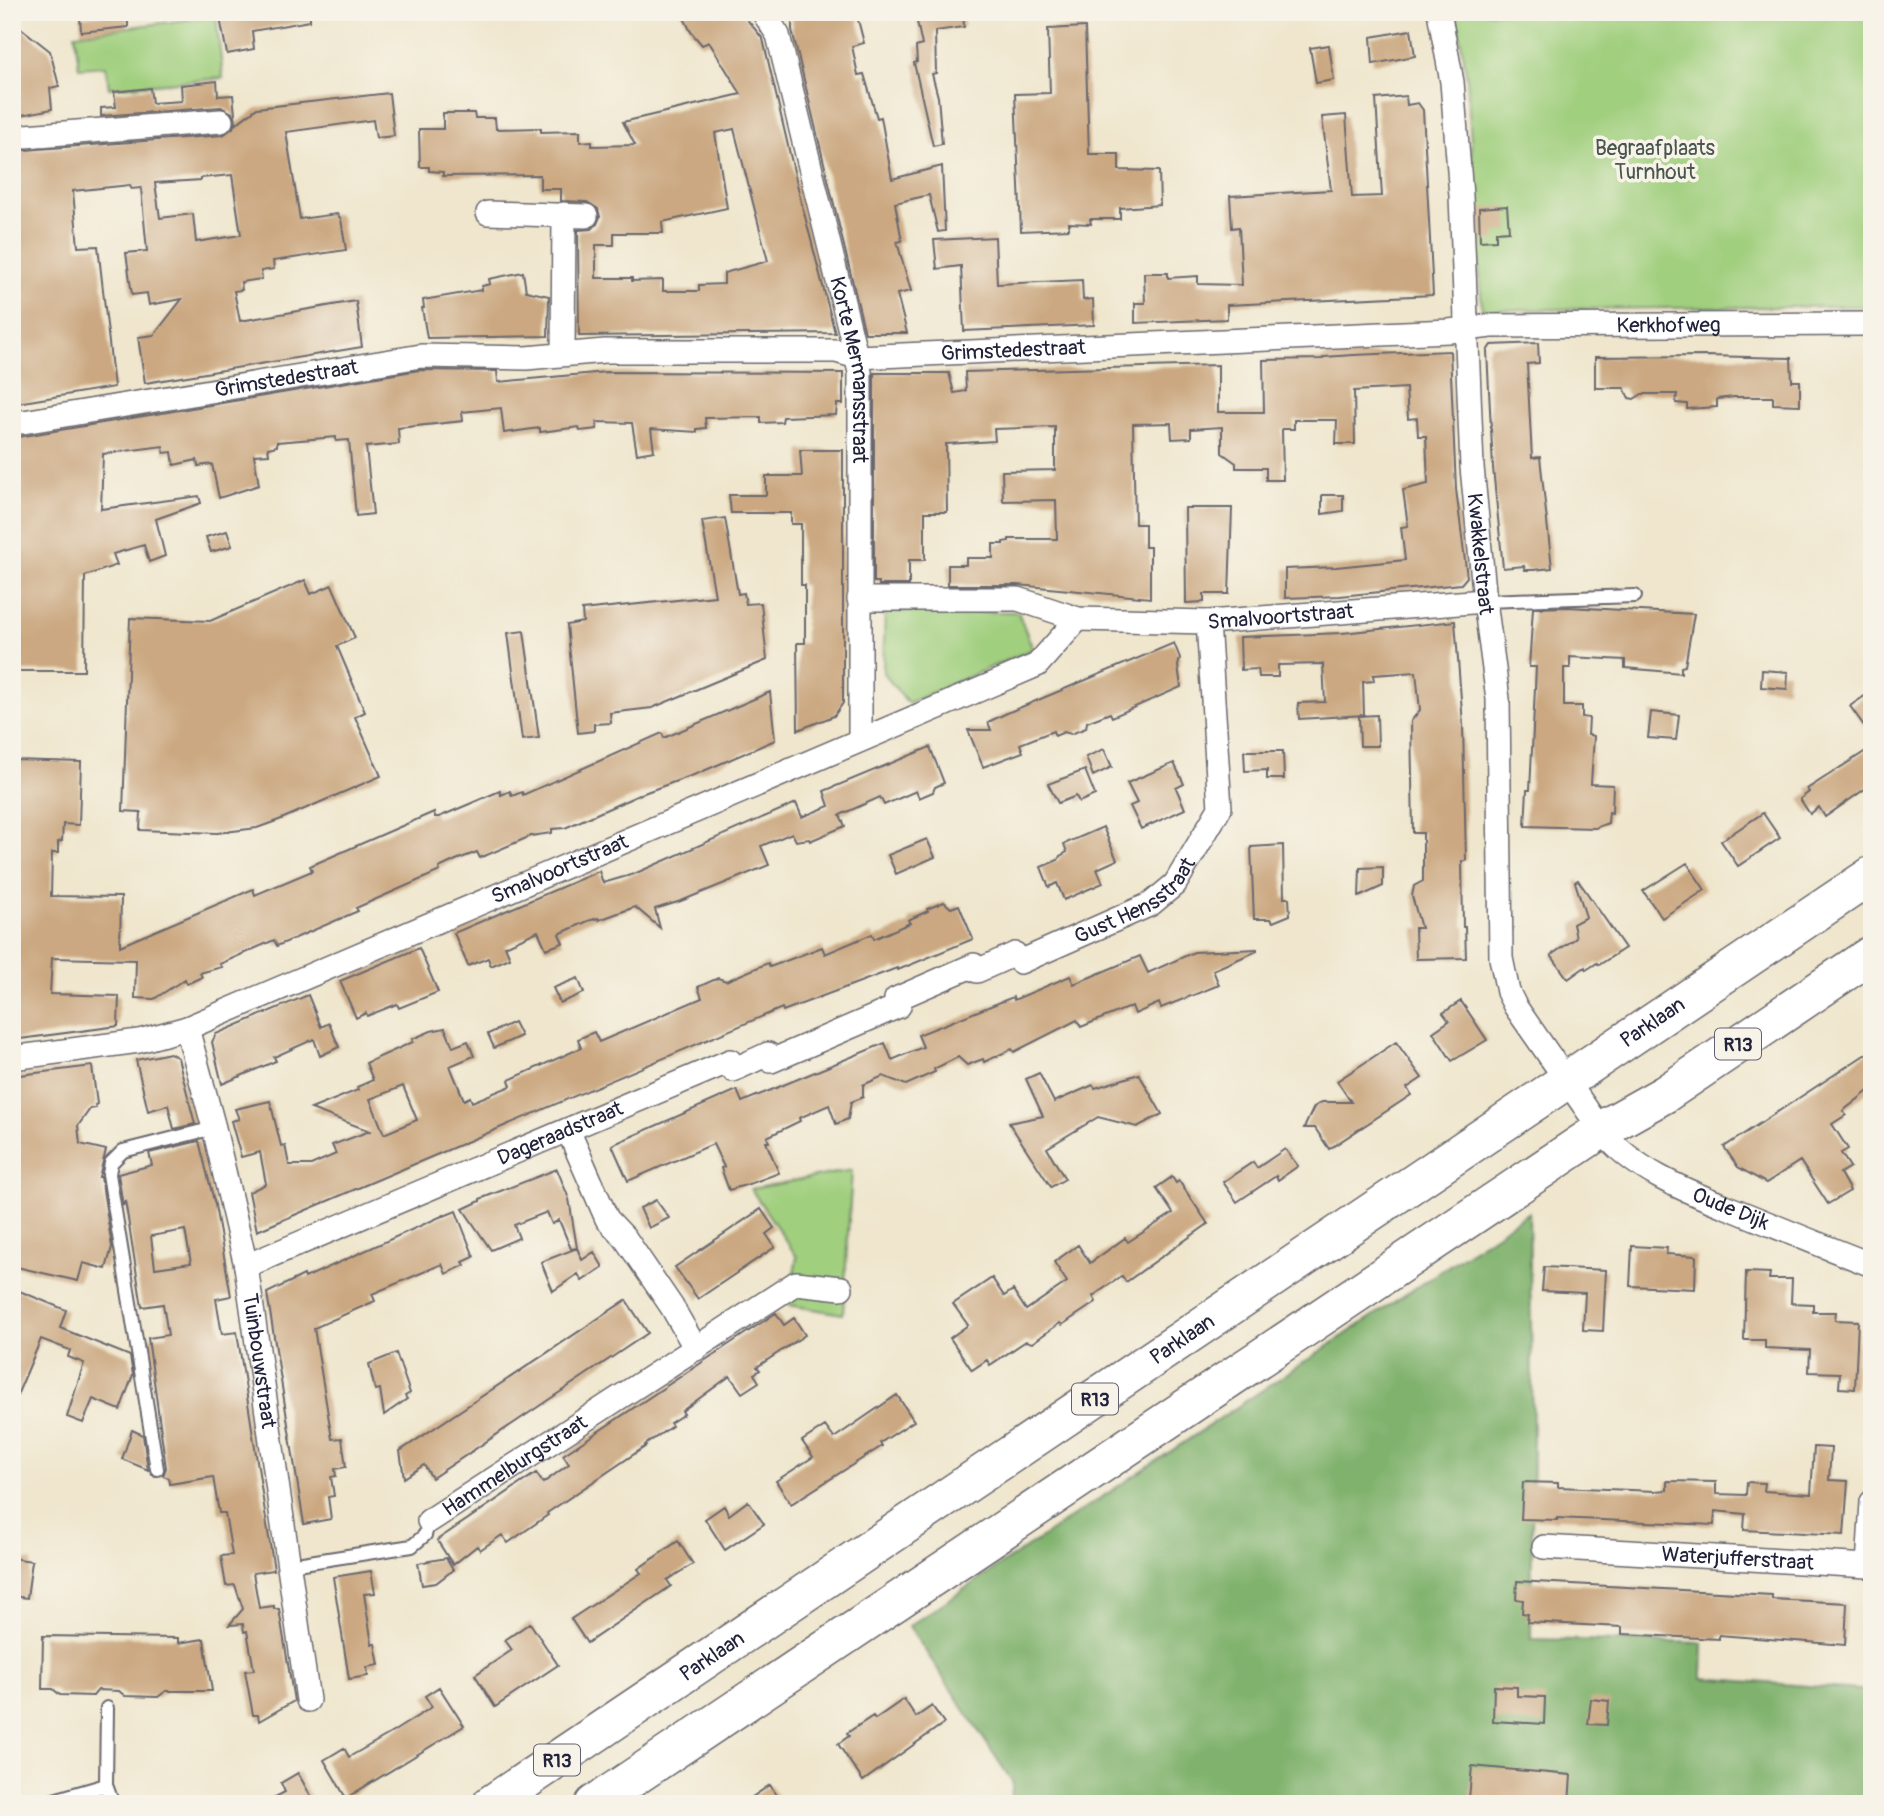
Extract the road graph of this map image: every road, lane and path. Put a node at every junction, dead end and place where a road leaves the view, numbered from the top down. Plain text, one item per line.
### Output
1 (763, 12) edge
2 (1439, 12) edge
3 (778, 24) edge
4 (221, 121) dead end
5 (12, 137) edge
6 (488, 213) dead end
7 (1872, 324) edge
8 (1465, 329) junction
9 (563, 353) junction
10 (857, 357) junction
11 (12, 421) edge
12 (1635, 596) dead end
13 (859, 599) junction
14 (1485, 601) junction
15 (1078, 619) junction
16 (1208, 622) junction
17 (860, 739) junction
18 (1872, 875) edge
19 (1872, 954) edge
20 (866, 1020) joint
21 (187, 1028) junction
22 (12, 1058) edge
23 (1565, 1080) junction
24 (214, 1128) junction
25 (568, 1130) junction
26 (1601, 1130) junction
27 (1872, 1265) edge
28 (246, 1266) junction
29 (841, 1288) dead end
30 (696, 1349) junction
31 (157, 1469) dead end
32 (1872, 1502) edge
33 (429, 1521) joint
34 (1544, 1547) dead end
35 (290, 1565) junction
36 (308, 1700) dead end
37 (107, 1708) dead end
38 (106, 1785) junction
39 (40, 1804) edge
40 (113, 1804) edge
41 (491, 1804) edge
42 (594, 1804) edge

1 - 3 street, Korte Mermansstraat
2 - 8 street, Kwakkelstraat
3 - 10 street, Korte Mermansstraat
4 - 5 street
6 - 9 street
7 - 8 street, Kerkhofweg
8 - 10 street, Grimstedestraat
8 - 14 street, Kwakkelstraat
9 - 10 street, Grimstedestraat
9 - 11 street, Grimstedestraat
10 - 13 street, Korte Mermansstraat
12 - 14 lane
13 - 15 street, Smalvoortstraat
13 - 17 street, Korte Mermansstraat
14 - 16 street, Smalvoortstraat
14 - 23 street, Kwakkelstraat
15 - 16 street, Smalvoortstraat
15 - 17 street, Smalvoortstraat
16 - 20 street, Gust Hensstraat
17 - 21 street, Smalvoortstraat
18 - 23 main road, Parklaan / R13
19 - 26 main road, R13
20 - 25 street, Dageraadstraat
21 - 22 street, Smalvoortstraat
21 - 24 street, Tuinbouwstraat
23 - 26 street, Kwakkelstraat
23 - 41 main road, Parklaan / R13
24 - 28 street, Tuinbouwstraat
24 - 31 lane
25 - 28 street, Dageraadstraat
25 - 30 street
26 - 27 street, Oude Dijk
26 - 42 main road, R13
28 - 35 street, Tuinbouwstraat
29 - 30 street, Hammelburgstraat
30 - 33 street, Hammelburgstraat
32 - 34 street, Waterjufferstraat
33 - 35 lane, Hammelburgstraat
35 - 36 street, Tuinbouwstraat
37 - 38 lane
38 - 39 lane
38 - 40 lane

